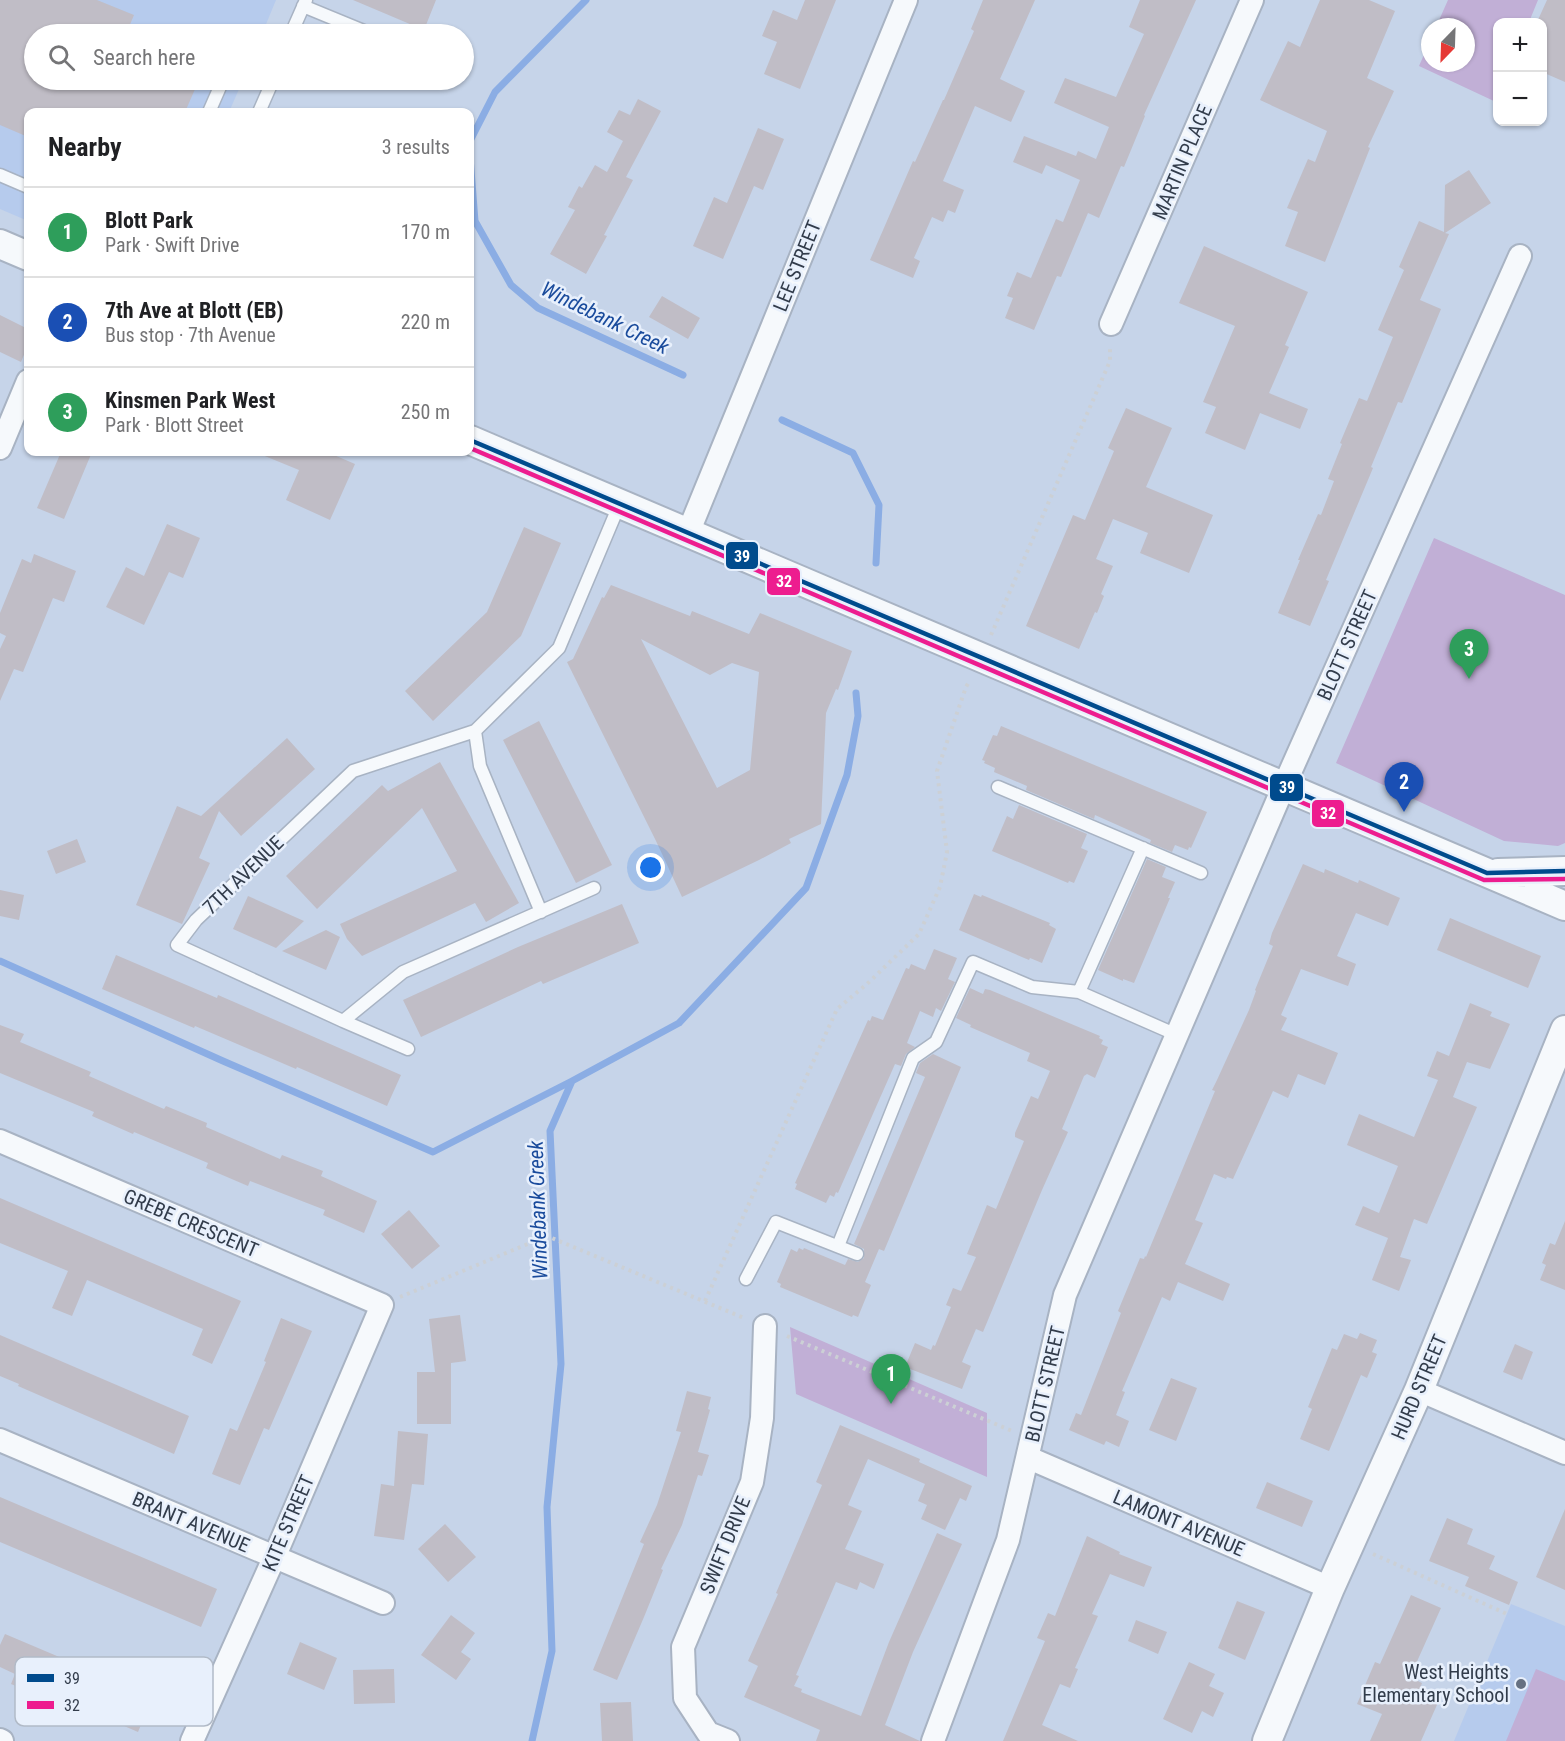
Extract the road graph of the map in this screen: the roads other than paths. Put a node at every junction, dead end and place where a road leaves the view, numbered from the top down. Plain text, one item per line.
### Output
1 (906, 0) edge
2 (1252, 0) edge
3 (304, 3) edge
4 (295, 24) edge
5 (349, 24) edge
6 (218, 90) edge
7 (269, 90) edge
8 (210, 108) edge
9 (261, 108) edge
10 (0, 175) edge
11 (24, 185) edge
12 (0, 244) edge
13 (24, 254) edge
14 (1520, 256) dead end
15 (1112, 324) road end
16 (24, 391) edge
17 (474, 442) edge
18 (0, 448) edge
19 (620, 503) junction
20 (688, 532) junction
21 (475, 731) junction
22 (998, 788) dead end
23 (1283, 788) junction
24 (1143, 848) junction
25 (1565, 871) edge
26 (1201, 873) dead end
27 (1487, 873) junction
28 (594, 888) dead end
29 (1565, 906) edge
30 (541, 912) junction
31 (1079, 992) junction
32 (343, 1021) junction
33 (1565, 1030) edge
34 (1177, 1035) junction
35 (408, 1049) dead end
36 (0, 1141) edge
37 (838, 1246) junction
38 (857, 1254) dead end
39 (746, 1279) dead end
40 (382, 1305) joint
41 (765, 1326) road end
42 (1419, 1390) junction
43 (0, 1440) edge
44 (1030, 1449) junction
45 (1565, 1453) edge
46 (274, 1557) junction
47 (1330, 1588) junction
48 (383, 1603) dead end
49 (213, 1694) edge
50 (199, 1726) edge
51 (192, 1741) edge
52 (728, 1741) edge
53 (933, 1741) edge
54 (1267, 1741) edge

1 - 20 street, LEE STREET
2 - 15 street, MARTIN PLACE
3 - 4 lane
3 - 5 lane
6 - 8 lane
7 - 9 lane
10 - 11 lane
12 - 13 street
14 - 23 street, BLOTT STREET
16 - 18 street
17 - 19 street
19 - 20 street
19 - 21 lane, 7TH AVENUE
20 - 23 street
21 - 30 lane
21 - 32 lane, 7TH AVENUE
22 - 24 lane
23 - 27 street
23 - 34 street, BLOTT STREET
24 - 26 lane
24 - 31 lane
25 - 27 street
27 - 29 street
28 - 30 lane
30 - 32 lane
31 - 34 lane
31 - 37 lane
32 - 35 lane, 7TH AVENUE
33 - 42 street, HURD STREET
34 - 44 street, BLOTT STREET
36 - 40 street, GREBE CRESCENT
37 - 38 lane
37 - 39 lane
40 - 46 street, KITE STREET
41 - 52 street, SWIFT DRIVE
42 - 45 street
42 - 47 street, HURD STREET
43 - 46 street, BRANT AVENUE
44 - 47 street, LAMONT AVENUE
44 - 53 street, BLOTT STREET
46 - 48 street, BRANT AVENUE
46 - 49 street, KITE STREET
47 - 54 street, HURD STREET
50 - 51 street, KITE STREET

